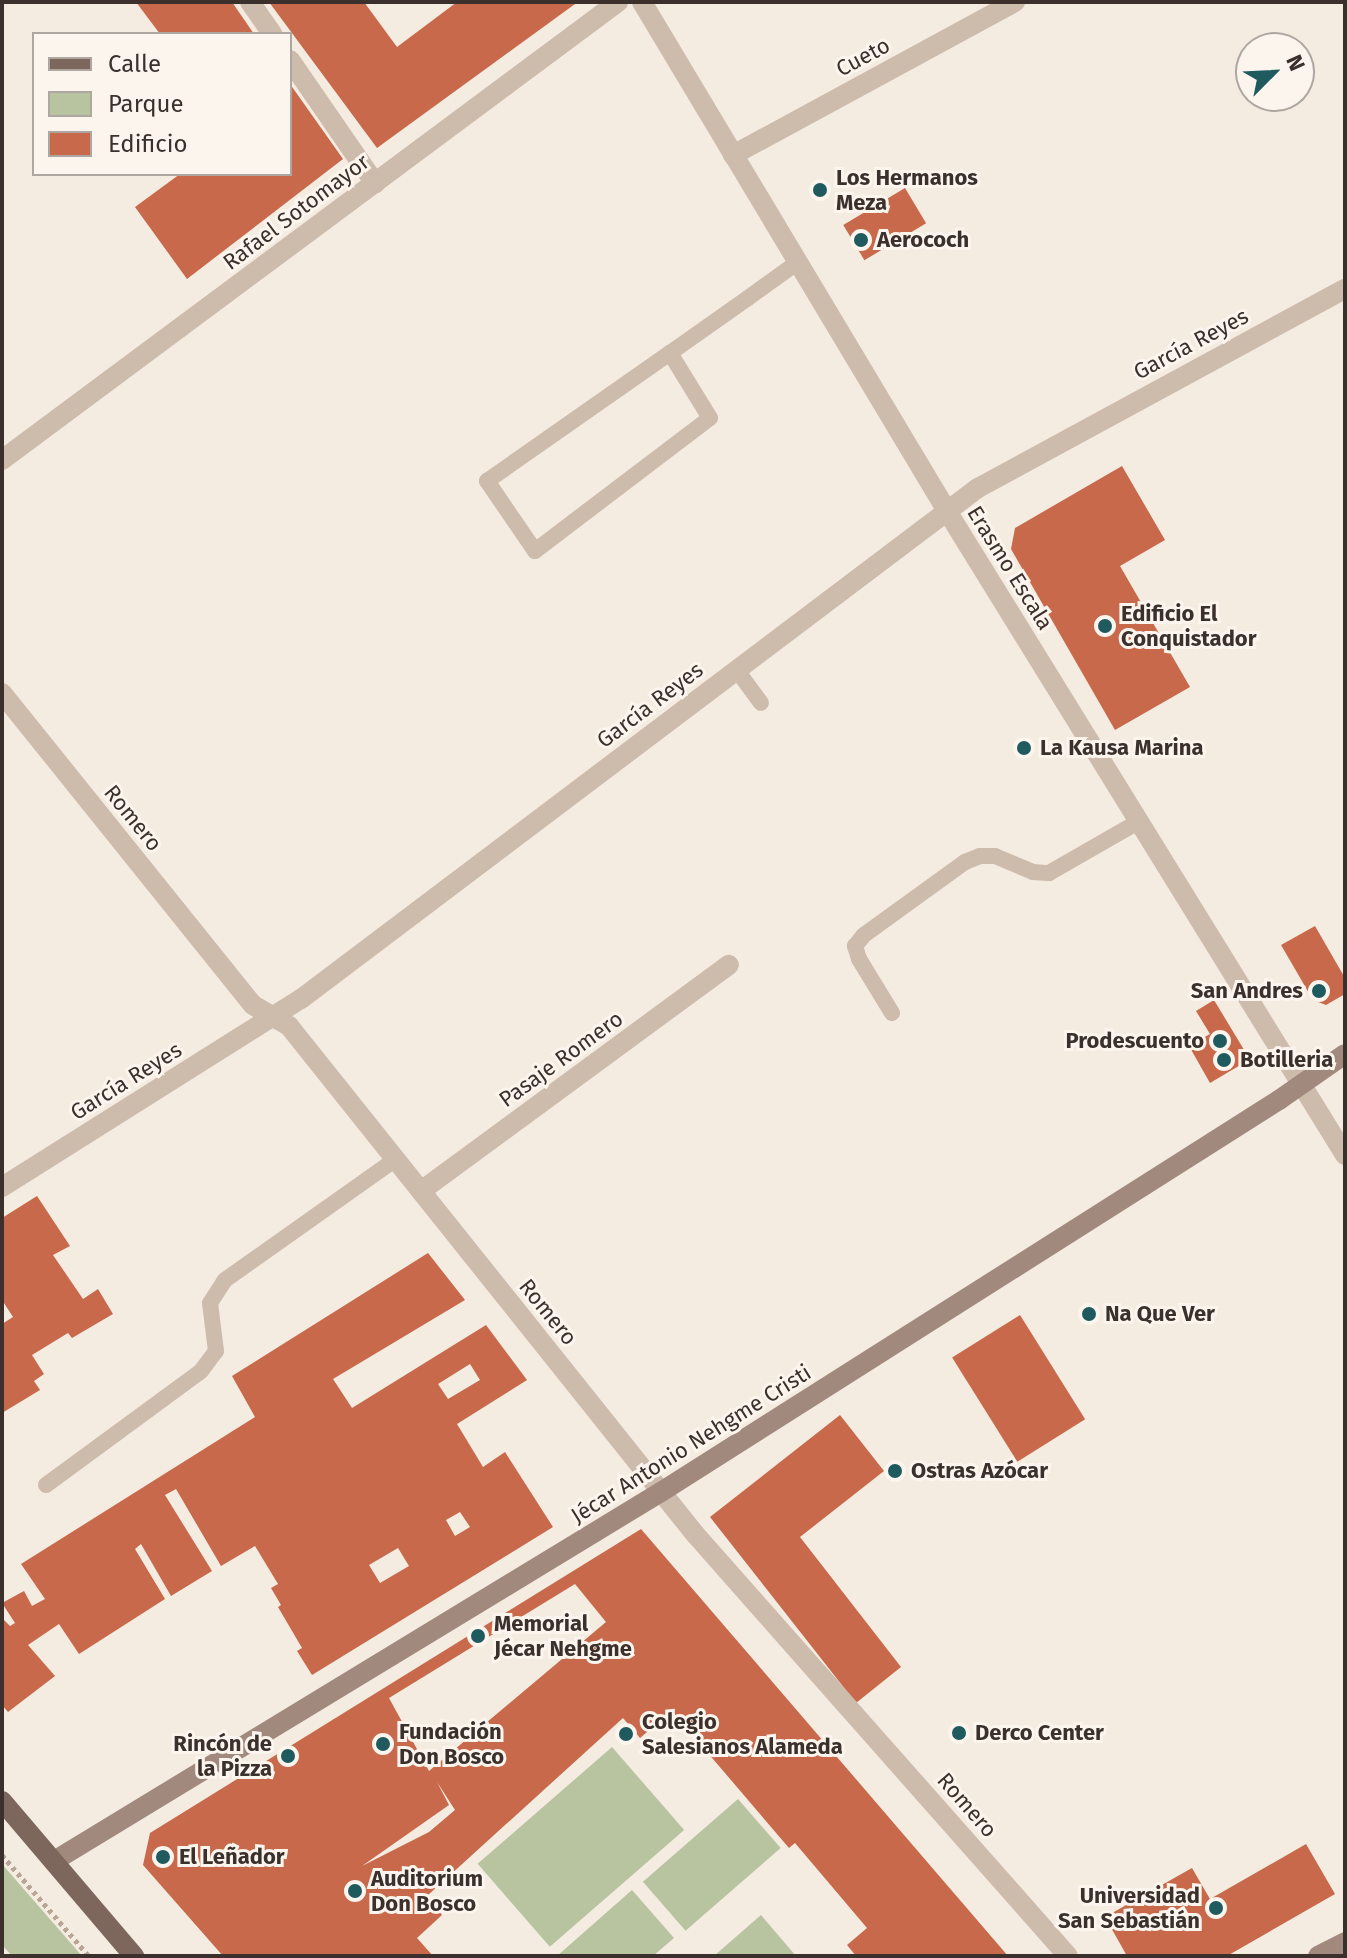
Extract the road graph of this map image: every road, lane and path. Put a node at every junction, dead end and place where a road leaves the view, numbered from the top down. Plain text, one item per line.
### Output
1 (250, 2) edge
2 (618, 2) edge
3 (642, 2) edge
4 (1015, 2) edge
5 (271, 32) edge
6 (292, 63) edge
7 (733, 155) junction
8 (375, 183) junction
9 (798, 262) junction
10 (1345, 289) edge
11 (670, 353) junction
12 (2, 460) edge
13 (947, 511) junction
14 (736, 669) junction
15 (3, 695) edge
16 (761, 703) dead end
17 (1138, 822) junction
18 (729, 965) dead end
19 (892, 1013) dead end
20 (273, 1017) junction
21 (1345, 1054) edge
22 (1300, 1084) junction
23 (1345, 1155) edge
24 (396, 1159) junction
25 (2, 1187) edge
26 (421, 1191) junction
27 (46, 1485) dead end
28 (661, 1492) junction
29 (2, 1801) edge
30 (2, 1855) edge
31 (54, 1861) junction
32 (1345, 1942) edge
33 (89, 1956) edge
34 (134, 1956) edge
35 (1068, 1956) edge
36 (1318, 1956) edge

1 - 5 street
2 - 8 street, Rafael Sotomayor
3 - 7 street, Erasmo Escala
4 - 7 street, Cueto
6 - 8 street
7 - 9 street, Erasmo Escala
8 - 12 street, Rafael Sotomayor
9 - 11 lane
9 - 13 street, Erasmo Escala
10 - 13 street, García Reyes
11 - 11 lane
13 - 14 street, García Reyes
13 - 17 street, Erasmo Escala
14 - 16 lane
14 - 20 street, García Reyes
15 - 20 street, Romero
17 - 19 lane
17 - 22 street, Erasmo Escala
18 - 26 street, Pasaje Romero
20 - 24 street, Romero
20 - 25 street, García Reyes
21 - 22 street, Jécar Antonio Nehgme Cristi
22 - 23 street, Erasmo Escala
22 - 28 street, Jécar Antonio Nehgme Cristi
24 - 26 street, Romero
24 - 27 lane
26 - 28 street, Romero
28 - 31 street, Jécar Antonio Nehgme Cristi
28 - 35 street, Romero
29 - 31 main road
30 - 33 path
31 - 34 main road
32 - 36 street

